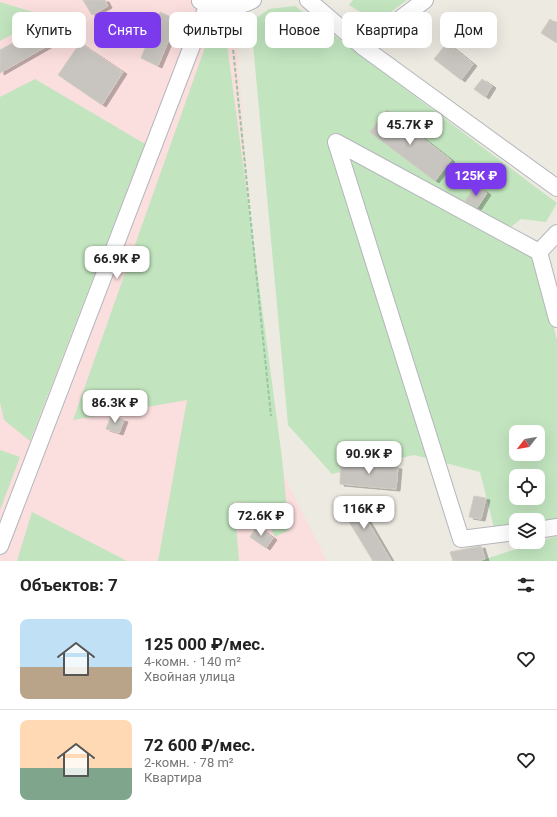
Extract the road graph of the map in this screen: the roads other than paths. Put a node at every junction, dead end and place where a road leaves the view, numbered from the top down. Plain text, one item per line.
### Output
1 (253, 0) edge
2 (308, 0) edge
3 (425, 0) edge
4 (203, 2) edge
5 (409, 12) edge
6 (342, 29) edge
7 (364, 48) edge
8 (557, 188) edge
9 (557, 233) edge
10 (539, 252) junction
11 (557, 319) edge
12 (557, 527) edge
13 (545, 529) edge
14 (509, 533) edge
15 (0, 546) edge

1 - 4 street
2 - 6 street
3 - 5 street
4 - 15 street
7 - 8 street
9 - 10 street
10 - 11 street
10 - 14 street
12 - 13 street

